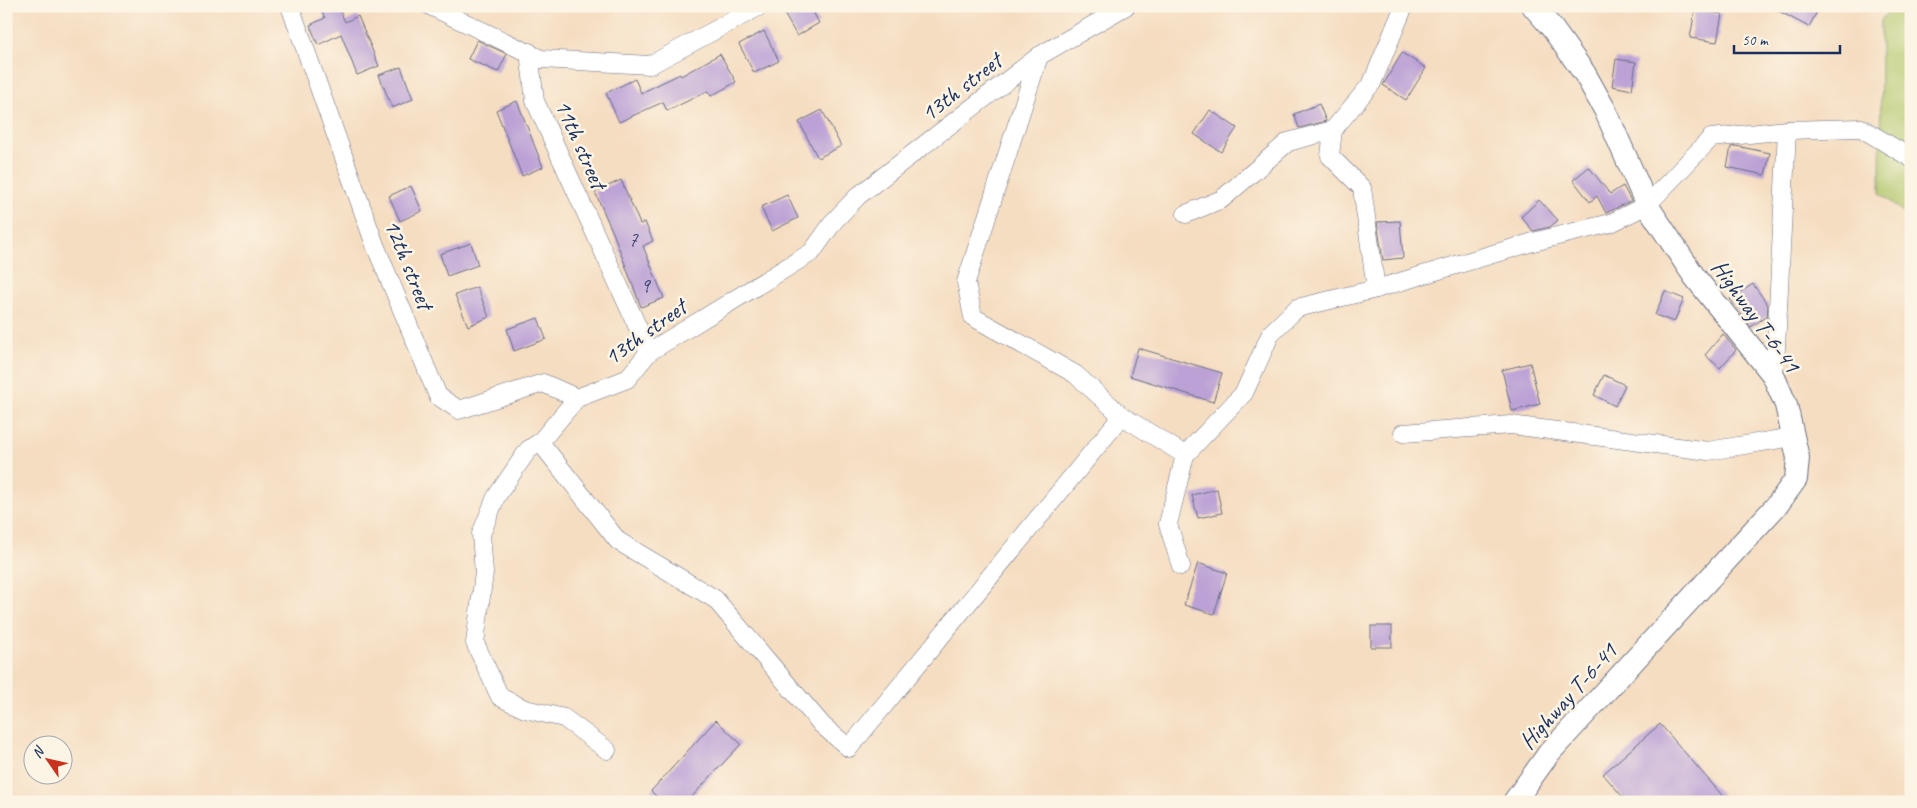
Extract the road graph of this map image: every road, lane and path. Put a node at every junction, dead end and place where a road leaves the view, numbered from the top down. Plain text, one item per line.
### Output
1 (290, 6) edge
2 (430, 6) edge
3 (760, 6) edge
4 (1126, 6) edge
5 (1404, 6) edge
6 (1533, 6) edge
7 (529, 52) junction
8 (1039, 56) junction
9 (1333, 130) junction
10 (1787, 130) junction
11 (1911, 158) edge
12 (1647, 205) junction
13 (1186, 214) dead end
14 (1376, 289) junction
15 (649, 352) junction
16 (1773, 375) junction
17 (578, 398) junction
18 (1122, 416) junction
19 (1403, 433) dead end
20 (1793, 437) junction
21 (540, 442) junction
22 (1185, 455) junction
23 (1181, 566) dead end
24 (607, 750) dead end
25 (1514, 802) edge

1 - 17 street, 12th street
2 - 7 street
3 - 7 street
4 - 8 street, 13th street
5 - 9 street
6 - 12 main road, Highway T-6-41
7 - 15 street, 11th street
8 - 15 street, 13th street
8 - 18 street
9 - 13 street
9 - 14 street
10 - 11 street
10 - 12 street
10 - 16 street
12 - 14 street
12 - 16 main road, Highway T-6-41
14 - 22 street
15 - 17 street, 13th street
16 - 20 main road, Highway T-6-41
17 - 21 street, 13th street
18 - 21 street
18 - 22 street
19 - 20 street
20 - 25 main road, Highway T-6-41
21 - 24 street, 13th street
22 - 23 street

